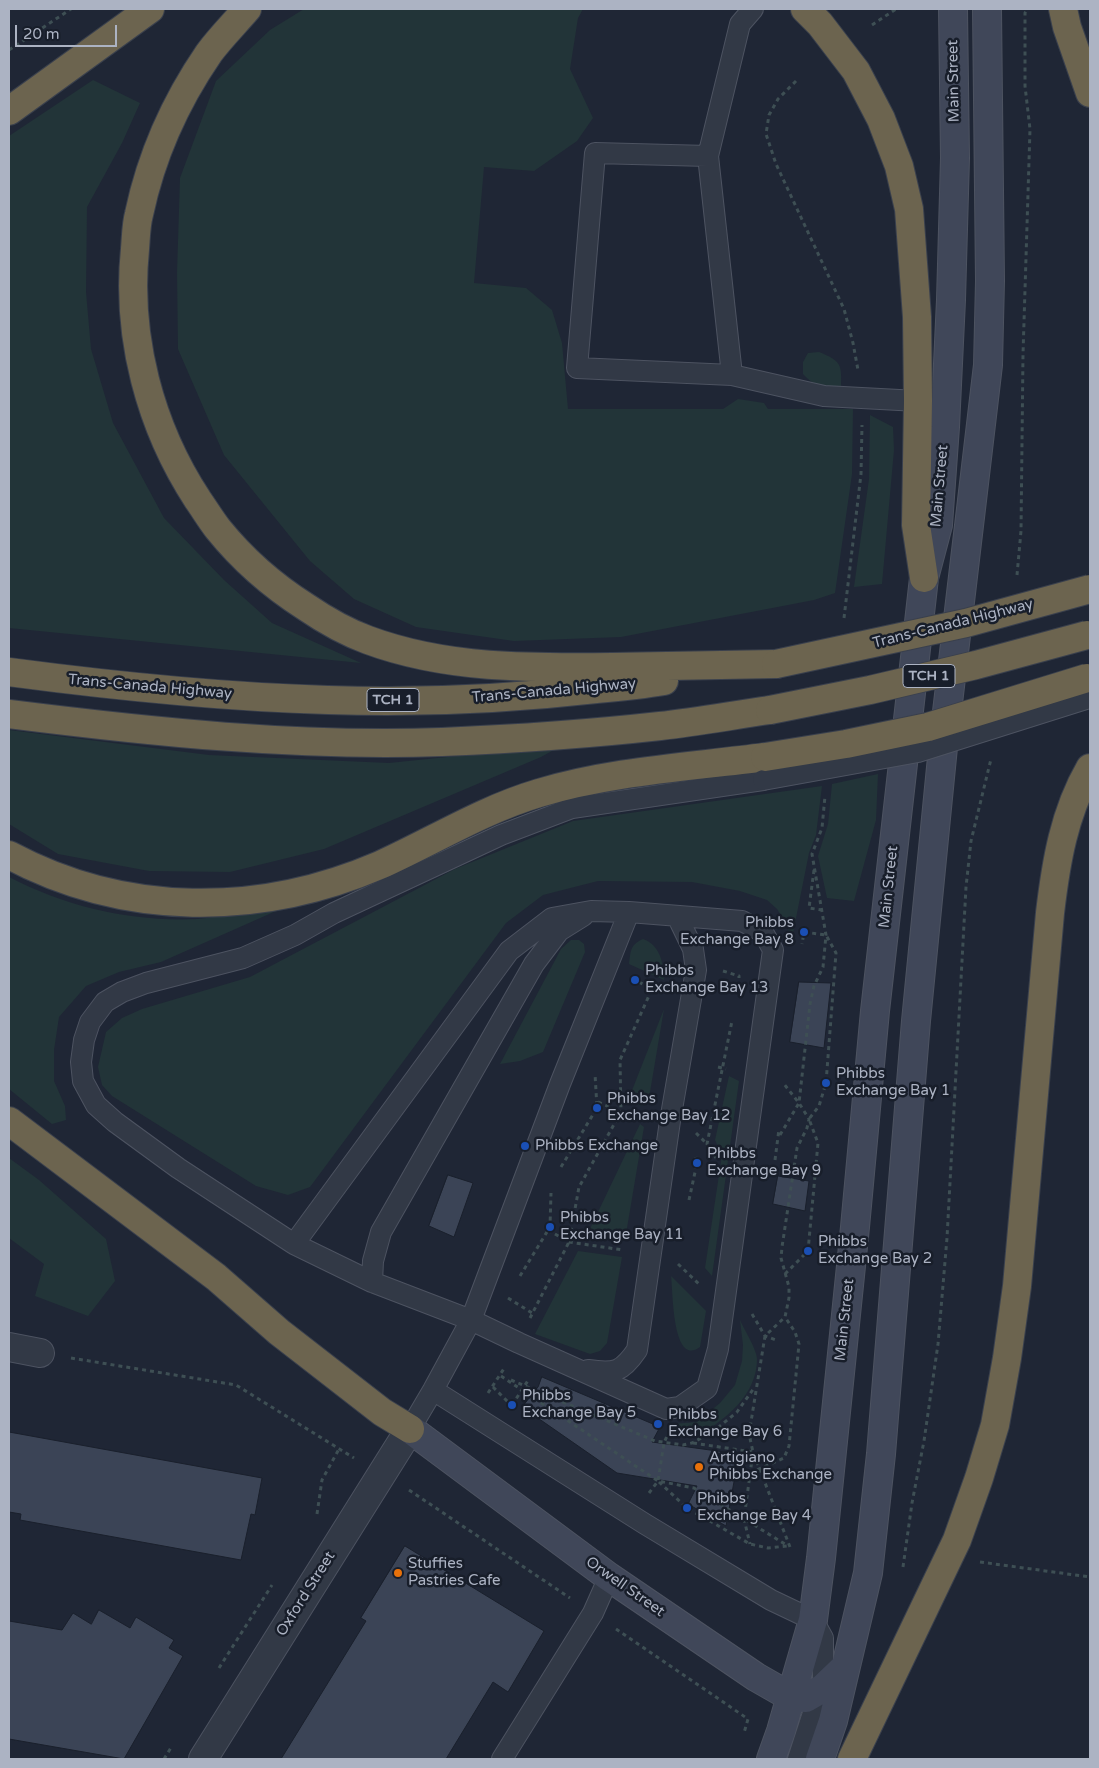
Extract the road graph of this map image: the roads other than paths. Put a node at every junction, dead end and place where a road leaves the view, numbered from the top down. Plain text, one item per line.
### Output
1 (248, 9) edge
2 (753, 9) edge
3 (953, 9) edge
4 (988, 9) edge
5 (1063, 9) edge
6 (815, 14) edge
7 (140, 16) edge
8 (1090, 93) edge
9 (9, 100) edge
10 (9, 111) edge
11 (708, 156) junction
12 (732, 375) junction
13 (918, 401) junction
14 (924, 578) junction
15 (1090, 589) edge
16 (1088, 634) edge
17 (776, 664) junction
18 (9, 672) edge
19 (1088, 688) edge
20 (9, 714) edge
21 (1090, 768) edge
22 (764, 769) junction
23 (9, 855) edge
24 (591, 911) junction
25 (629, 912) junction
26 (677, 916) junction
27 (9, 1122) edge
28 (294, 1244) junction
29 (372, 1282) junction
30 (471, 1320) junction
31 (9, 1348) edge
32 (40, 1353) road end
33 (578, 1369) junction
34 (434, 1390) junction
35 (410, 1430) junction
36 (609, 1577) junction
37 (813, 1620) junction
38 (846, 1666) junction
39 (823, 1688) junction
40 (791, 1697) junction
41 (203, 1759) edge
42 (502, 1759) edge
43 (771, 1759) edge
44 (798, 1759) edge
45 (820, 1759) edge
46 (852, 1759) edge

1 - 17 highway
2 - 11 lane
3 - 14 main road, Main Street
4 - 38 main road
5 - 8 highway
6 - 13 highway
7 - 9 highway
7 - 10 highway
11 - 12 lane
11 - 12 lane
12 - 13 lane
13 - 14 highway
14 - 37 main road, Main Street
15 - 17 highway, Trans-Canada Highway / TCH 1, bridge
16 - 20 highway, TCH 1, bridge
17 - 18 highway, Trans-Canada Highway / TCH 1
19 - 22 highway, bridge
21 - 46 highway
22 - 23 highway
22 - 28 lane
24 - 25 lane
24 - 28 lane
24 - 29 lane
25 - 26 lane
25 - 30 lane
26 - 33 lane
26 - 33 lane
27 - 35 highway
28 - 29 lane
29 - 30 lane
30 - 33 lane
30 - 34 lane
31 - 32 street
34 - 35 lane
34 - 37 lane
35 - 36 main road, Orwell Street
35 - 41 street, Oxford Street
36 - 40 main road, Orwell Street
36 - 42 lane
37 - 39 lane
37 - 40 main road, Main Street
38 - 39 main road
38 - 45 main road
39 - 40 main road
39 - 44 lane
40 - 43 main road, Main Street

